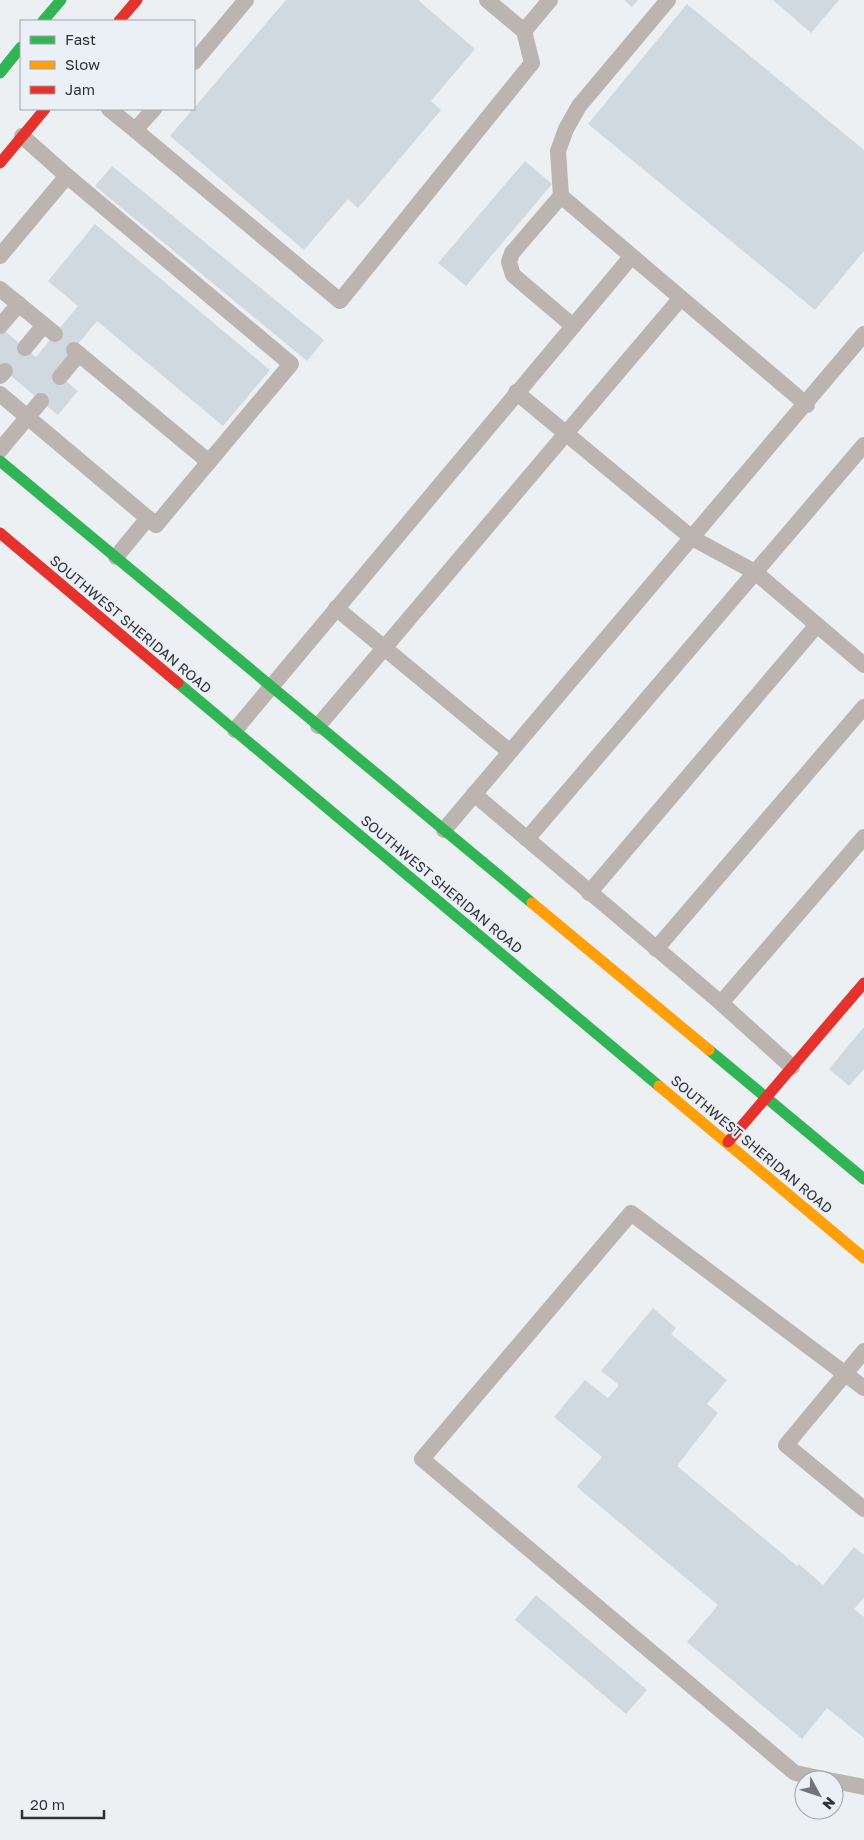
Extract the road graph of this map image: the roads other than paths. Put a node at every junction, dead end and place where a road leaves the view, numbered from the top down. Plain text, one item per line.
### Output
1 (61, 0) edge
2 (137, 0) edge
3 (246, 0) edge
4 (487, 0) edge
5 (550, 0) edge
6 (668, 0) edge
7 (44, 20) edge
8 (120, 20) edge
9 (524, 32) junction
10 (20, 48) edge
11 (195, 61) edge
12 (0, 73) edge
13 (44, 110) edge
14 (109, 110) edge
15 (153, 110) edge
16 (135, 130) junction
17 (22, 136) junction
18 (0, 162) edge
19 (67, 176) junction
20 (561, 196) junction
21 (0, 256) edge
22 (631, 257) junction
23 (0, 289) edge
24 (680, 299) junction
25 (19, 304) junction
26 (0, 326) edge
27 (573, 326) junction
28 (864, 334) edge
29 (25, 348) dead end
30 (60, 377) dead end
31 (516, 392) junction
32 (0, 394) edge
33 (41, 401) dead end
34 (807, 404) junction
35 (28, 417) junction
36 (565, 433) junction
37 (864, 446) edge
38 (0, 450) edge
39 (0, 461) edge
40 (208, 462) junction
41 (148, 518) junction
42 (0, 533) edge
43 (692, 538) junction
44 (116, 557) junction
45 (755, 572) junction
46 (336, 608) junction
47 (817, 625) junction
48 (384, 648) junction
49 (864, 665) edge
50 (271, 686) junction
51 (864, 707) edge
52 (318, 726) junction
53 (235, 730) junction
54 (510, 752) junction
55 (474, 794) junction
56 (444, 830) junction
57 (864, 837) edge
58 (527, 839) junction
59 (589, 893) junction
60 (656, 949) junction
61 (864, 983) edge
62 (720, 1003) junction
63 (792, 1067) junction
64 (766, 1097) junction
65 (728, 1142) junction
66 (864, 1179) edge
67 (864, 1258) edge
68 (864, 1351) edge
69 (846, 1373) junction
70 (864, 1388) edge
71 (864, 1509) edge
72 (794, 1772) edge
73 (844, 1783) edge
74 (864, 1787) edge

1 - 7 main road
2 - 8 main road
3 - 11 lane
4 - 9 lane
5 - 9 lane
6 - 20 lane
9 - 16 lane
10 - 12 main road
13 - 17 main road
14 - 16 lane
15 - 16 lane
17 - 18 main road
17 - 19 lane
19 - 21 lane
19 - 40 lane
20 - 22 lane
20 - 27 lane
22 - 24 lane
22 - 27 lane
23 - 25 lane
24 - 34 lane
24 - 36 lane
25 - 26 lane
25 - 29 lane
27 - 31 lane
28 - 34 lane
30 - 40 lane
31 - 36 lane
31 - 46 lane
32 - 35 lane
33 - 35 lane
34 - 43 lane
35 - 38 lane
35 - 41 lane
36 - 43 lane
36 - 48 lane
37 - 45 lane
39 - 44 main road
40 - 41 lane
41 - 44 lane
42 - 53 main road, SOUTHWEST SHERIDAN ROAD
43 - 45 lane
43 - 54 lane
44 - 50 main road
45 - 47 lane
45 - 58 lane
46 - 48 lane
46 - 50 lane
47 - 49 lane
47 - 59 lane
48 - 52 lane
48 - 54 lane
50 - 52 main road
50 - 53 lane
51 - 60 lane
52 - 56 main road
53 - 65 main road, SOUTHWEST SHERIDAN ROAD
54 - 55 lane
55 - 56 lane
55 - 58 lane
56 - 64 main road
57 - 62 lane
58 - 59 lane
59 - 60 lane
60 - 62 lane
61 - 63 main road
62 - 63 lane
63 - 64 main road
64 - 65 main road
64 - 66 main road
65 - 67 main road, SOUTHWEST SHERIDAN ROAD
68 - 69 lane
69 - 70 lane
69 - 71 lane
69 - 72 lane
73 - 74 lane

